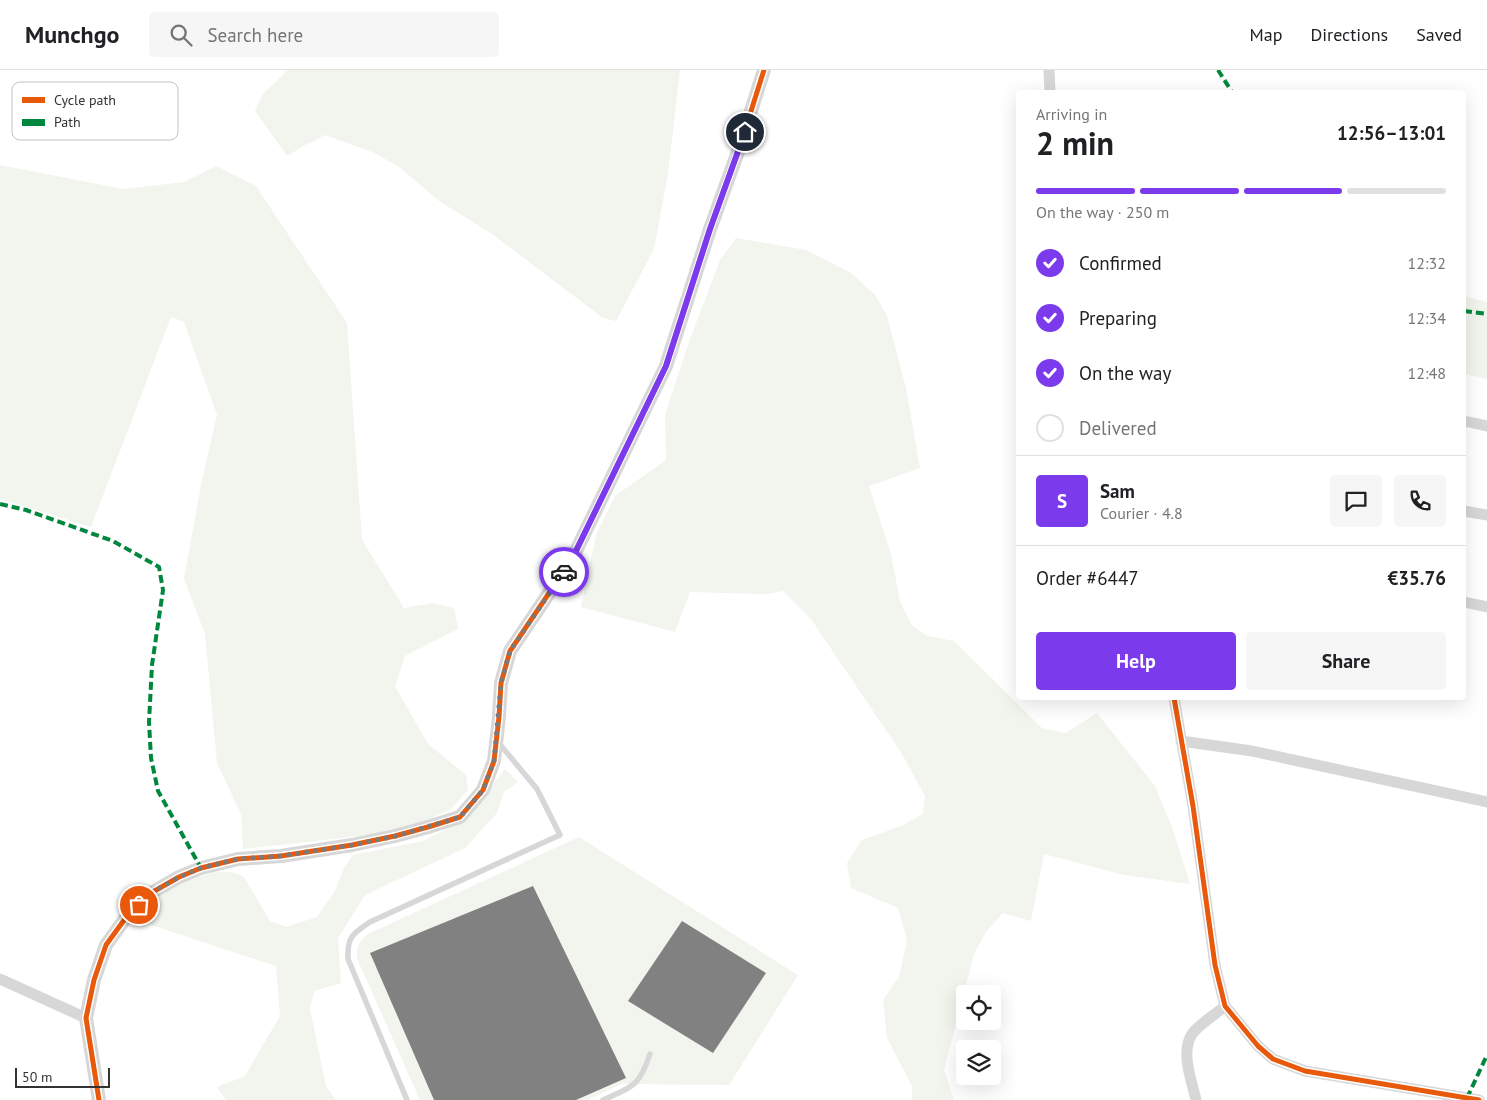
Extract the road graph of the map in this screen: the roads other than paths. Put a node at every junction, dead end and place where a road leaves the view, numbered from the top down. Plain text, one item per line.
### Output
1 (764, 70) edge
2 (1049, 70) edge
3 (1050, 90) edge
4 (1466, 422) edge
5 (1487, 426) edge
6 (1466, 511) edge
7 (1487, 515) edge
8 (1466, 602) edge
9 (1487, 607) edge
10 (1174, 700) edge
11 (496, 741) junction
12 (1182, 741) junction
13 (1487, 802) edge
14 (0, 979) edge
15 (1225, 1006) junction
16 (86, 1018) junction
17 (650, 1054) dead end
18 (1443, 1097) edge
19 (99, 1100) edge
20 (407, 1100) edge
21 (603, 1100) edge
22 (1196, 1100) edge
23 (1479, 1100) edge

1 - 11 street
2 - 3 street
4 - 5 street
6 - 7 street
8 - 9 street
10 - 12 street
11 - 16 street
11 - 20 lane
12 - 13 street
12 - 15 street
14 - 16 street
15 - 18 street
15 - 22 street
16 - 19 street
17 - 21 lane
18 - 23 street

